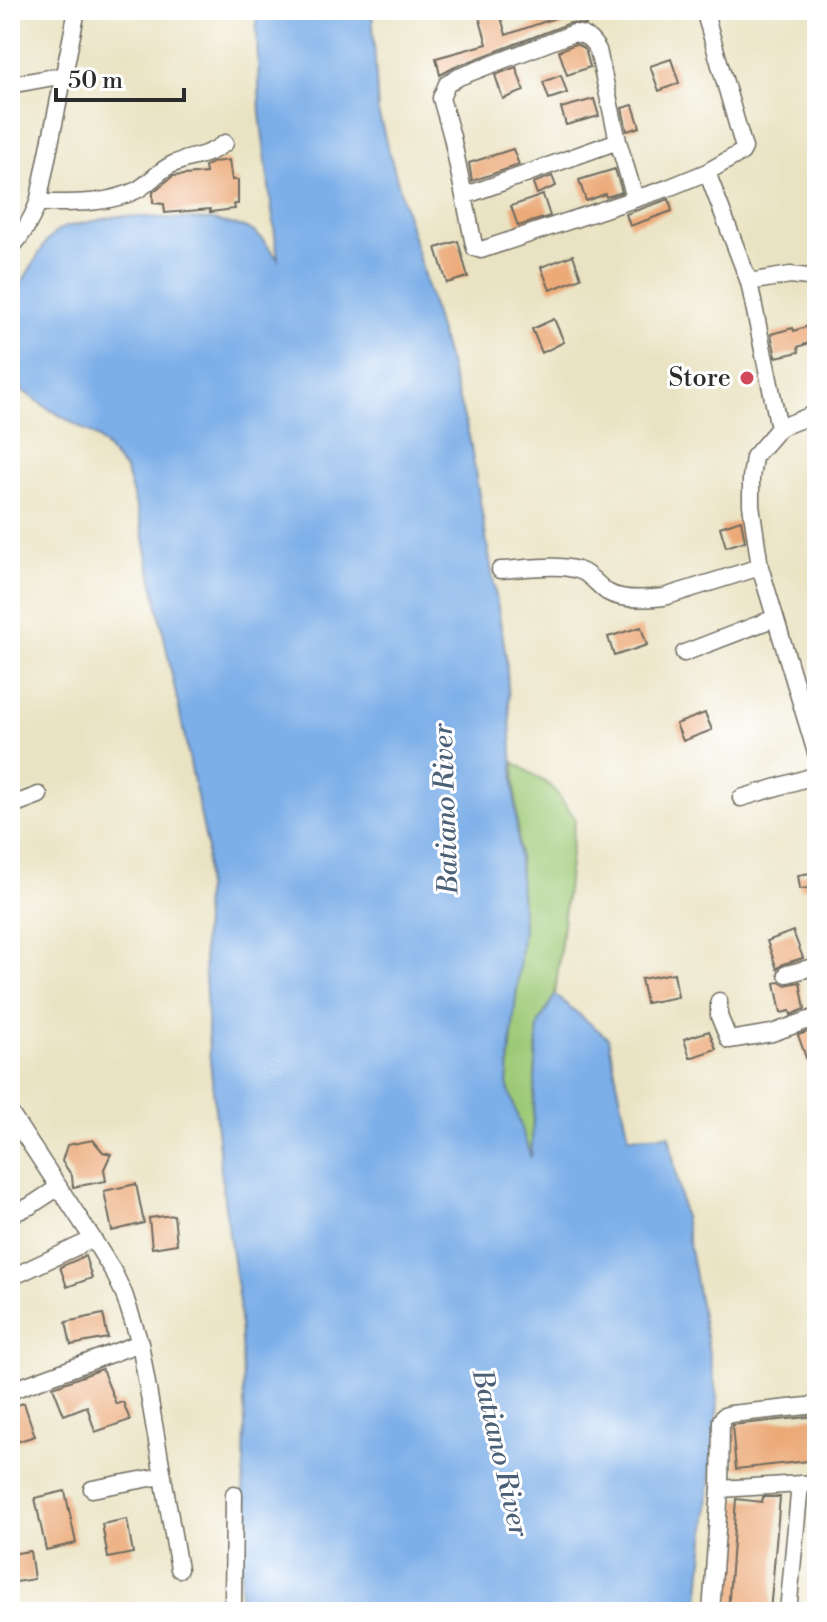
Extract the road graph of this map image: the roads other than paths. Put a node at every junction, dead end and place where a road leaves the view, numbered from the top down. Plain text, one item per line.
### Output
1 (77, 10) edge
2 (704, 10) edge
3 (65, 75) junction
4 (10, 85) edge
5 (618, 141) junction
6 (225, 143) dead end
7 (707, 172) junction
8 (464, 196) junction
9 (635, 198) junction
10 (38, 203) junction
11 (10, 249) edge
12 (817, 278) edge
13 (749, 282) junction
14 (817, 413) edge
15 (779, 428) junction
16 (760, 567) junction
17 (500, 570) dead end
18 (775, 618) junction
19 (684, 653) dead end
20 (816, 749) edge
21 (817, 775) edge
22 (39, 795) dead end
23 (741, 798) dead end
24 (10, 806) edge
25 (817, 966) edge
26 (787, 974) dead end
27 (719, 1001) dead end
28 (817, 1017) edge
29 (10, 1113) edge
30 (59, 1187) junction
31 (10, 1215) edge
32 (93, 1239) junction
33 (10, 1278) edge
34 (140, 1343) junction
35 (10, 1391) edge
36 (817, 1405) edge
37 (162, 1476) junction
38 (817, 1483) edge
39 (800, 1484) junction
40 (92, 1489) dead end
41 (720, 1489) junction
42 (234, 1494) dead end
43 (179, 1569) dead end
44 (233, 1612) edge
45 (711, 1612) edge
46 (788, 1612) edge

1 - 3 street
2 - 7 street
3 - 4 street
3 - 10 street
5 - 8 street
5 - 8 street
5 - 9 street
6 - 10 street
7 - 9 street
7 - 13 street
8 - 9 street
10 - 11 street
12 - 13 street
13 - 15 street
14 - 15 street
15 - 16 street
16 - 17 street
16 - 18 street
18 - 19 street
18 - 20 street
21 - 23 street
22 - 24 street
25 - 26 street
27 - 28 street
29 - 30 street
30 - 31 street
30 - 32 street
32 - 33 street
32 - 34 street
34 - 35 street
34 - 37 street
36 - 41 street
37 - 40 street
37 - 43 street
38 - 39 street
39 - 41 street
39 - 46 street
41 - 45 street
42 - 44 street

